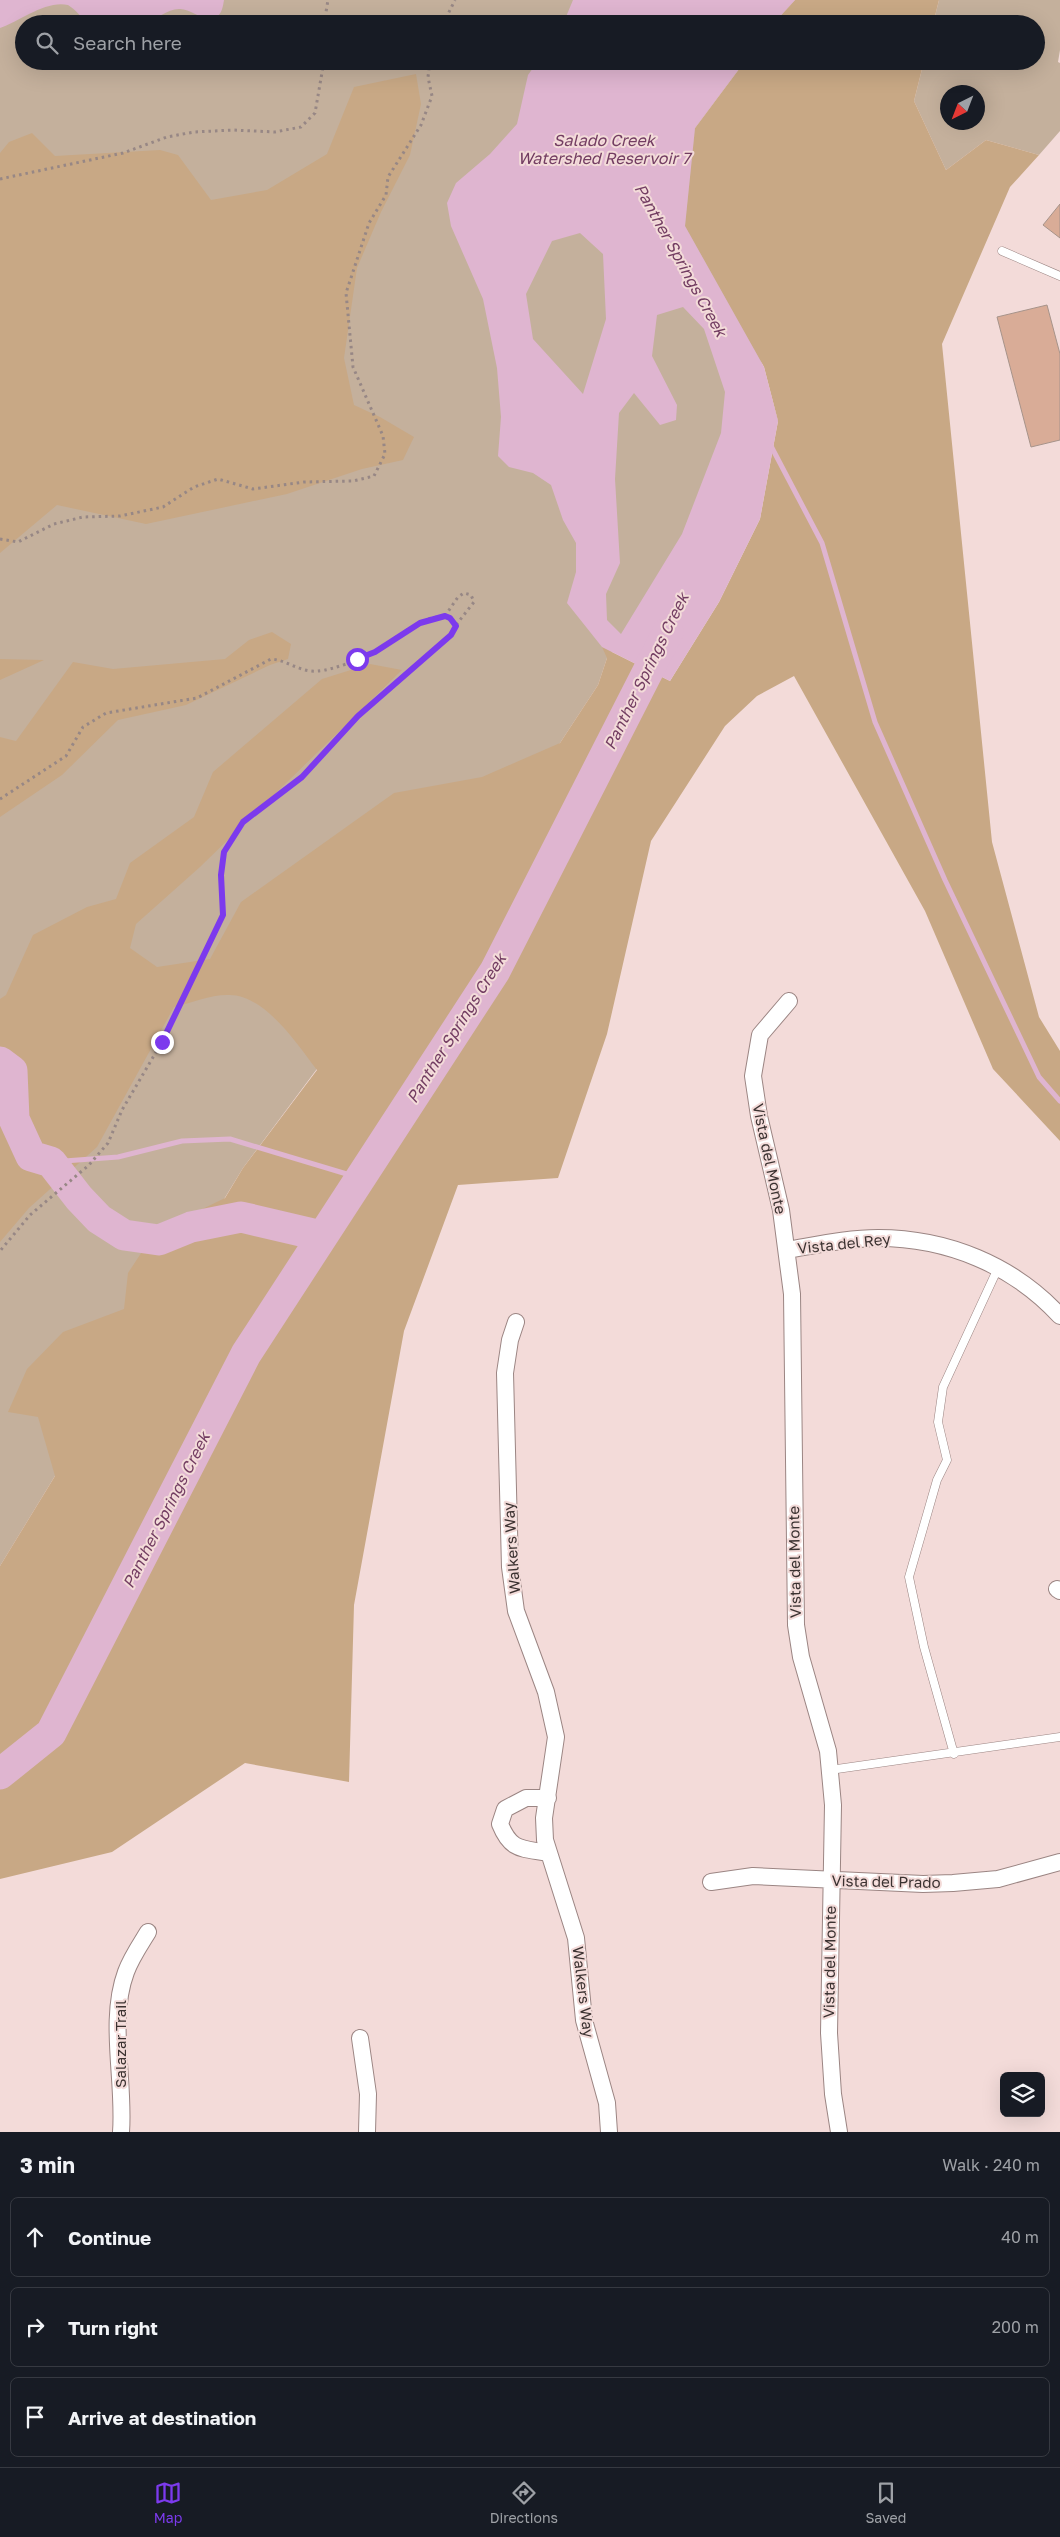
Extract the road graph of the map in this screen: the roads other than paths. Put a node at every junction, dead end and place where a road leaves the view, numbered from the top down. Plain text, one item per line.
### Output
1 (1002, 251) dead end
2 (1060, 276) edge
3 (789, 1001) dead end
4 (787, 1250) junction
5 (998, 1268) junction
6 (1060, 1316) edge
7 (516, 1322) dead end
8 (1060, 1737) edge
9 (954, 1754) junction
10 (830, 1770) junction
11 (548, 1798) junction
12 (548, 1853) junction
13 (1060, 1862) edge
14 (832, 1880) junction
15 (711, 1882) dead end
16 (148, 1932) dead end
17 (360, 2038) dead end
18 (120, 2132) edge
19 (367, 2132) edge
20 (609, 2132) edge
21 (838, 2132) edge

1 - 2 lane
3 - 4 street, Vista del Monte
4 - 5 street, Vista del Rey
4 - 10 street, Vista del Monte
5 - 6 street, Vista del Rey
5 - 9 lane
7 - 11 street, Walkers Way
8 - 9 lane
9 - 10 lane
10 - 14 street, Vista del Monte
11 - 12 street, Walkers Way
11 - 12 street
12 - 20 street, Walkers Way
13 - 14 street, Vista del Prado
14 - 15 street, Vista del Prado
14 - 21 street, Vista del Monte
16 - 18 street, Salazar Trail
17 - 19 street

